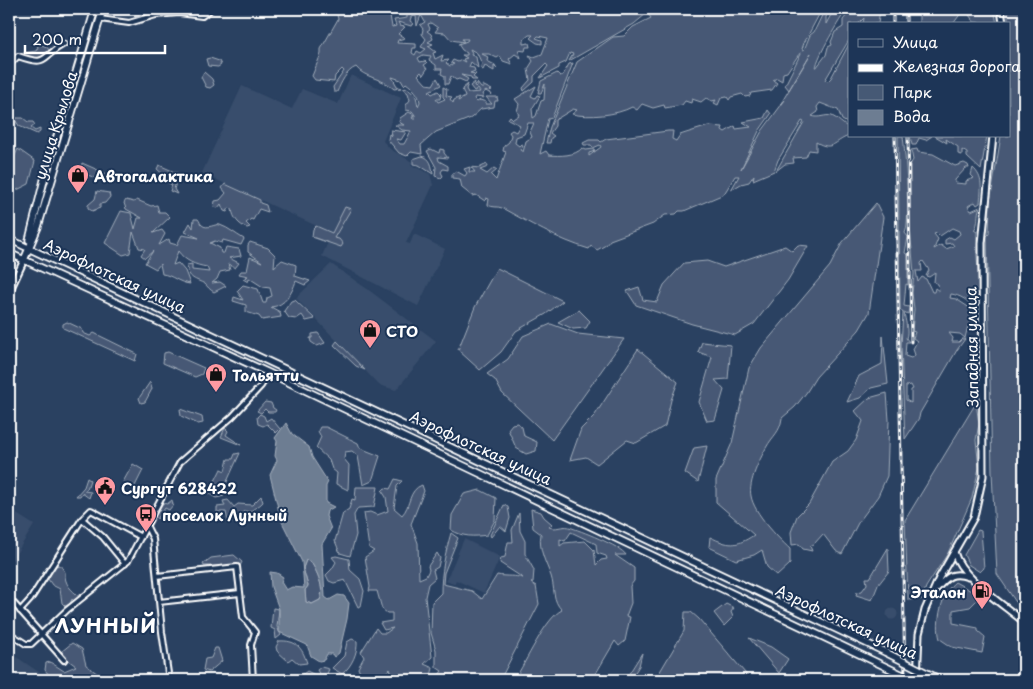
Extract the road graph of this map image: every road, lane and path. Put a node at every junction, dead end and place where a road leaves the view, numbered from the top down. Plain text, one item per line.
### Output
1 (95, 9) edge
2 (103, 9) edge
3 (211, 9) edge
4 (1001, 9) edge
5 (100, 19) junction
6 (1003, 22) edge
7 (64, 44) dead end
8 (9, 65) edge
9 (993, 138) edge
10 (9, 239) edge
11 (28, 247) junction
12 (9, 253) edge
13 (24, 260) junction
14 (9, 292) edge
15 (269, 373) junction
16 (82, 519) junction
17 (147, 527) junction
18 (141, 537) junction
19 (954, 552) junction
20 (125, 564) junction
21 (157, 576) junction
22 (971, 578) junction
23 (240, 593) junction
24 (931, 594) junction
25 (9, 598) edge
26 (159, 602) junction
27 (20, 610) junction
28 (1024, 622) edge
29 (9, 632) edge
30 (40, 634) junction
31 (64, 660) dead end
32 (169, 680) edge
33 (253, 680) edge
34 (915, 680) edge
35 (942, 680) edge

1 - 11 main road, улица Крылова
2 - 5 main road, улица Крылова
3 - 5 street
4 - 6 street
5 - 11 main road, улица Крылова
7 - 8 street
9 - 19 street, Западная улица
10 - 11 main road, Аэрофлотская улица
11 - 13 main road, улица Крылова
11 - 35 main road, Аэрофлотская улица, bridge
12 - 13 main road, Аэрофлотская улица
13 - 14 street
13 - 15 main road, Аэрофлотская улица
15 - 17 street
15 - 34 main road, Аэрофлотская улица, bridge
16 - 18 street
16 - 20 street
16 - 27 street
17 - 18 street
17 - 21 street
18 - 20 street
19 - 22 street
19 - 24 street, Западная улица
20 - 30 street
21 - 23 street
21 - 26 street
22 - 24 street
22 - 28 street
23 - 26 street
23 - 33 street
24 - 34 street, Западная улица
25 - 27 street
26 - 32 street
27 - 30 street
29 - 30 street
30 - 31 street

